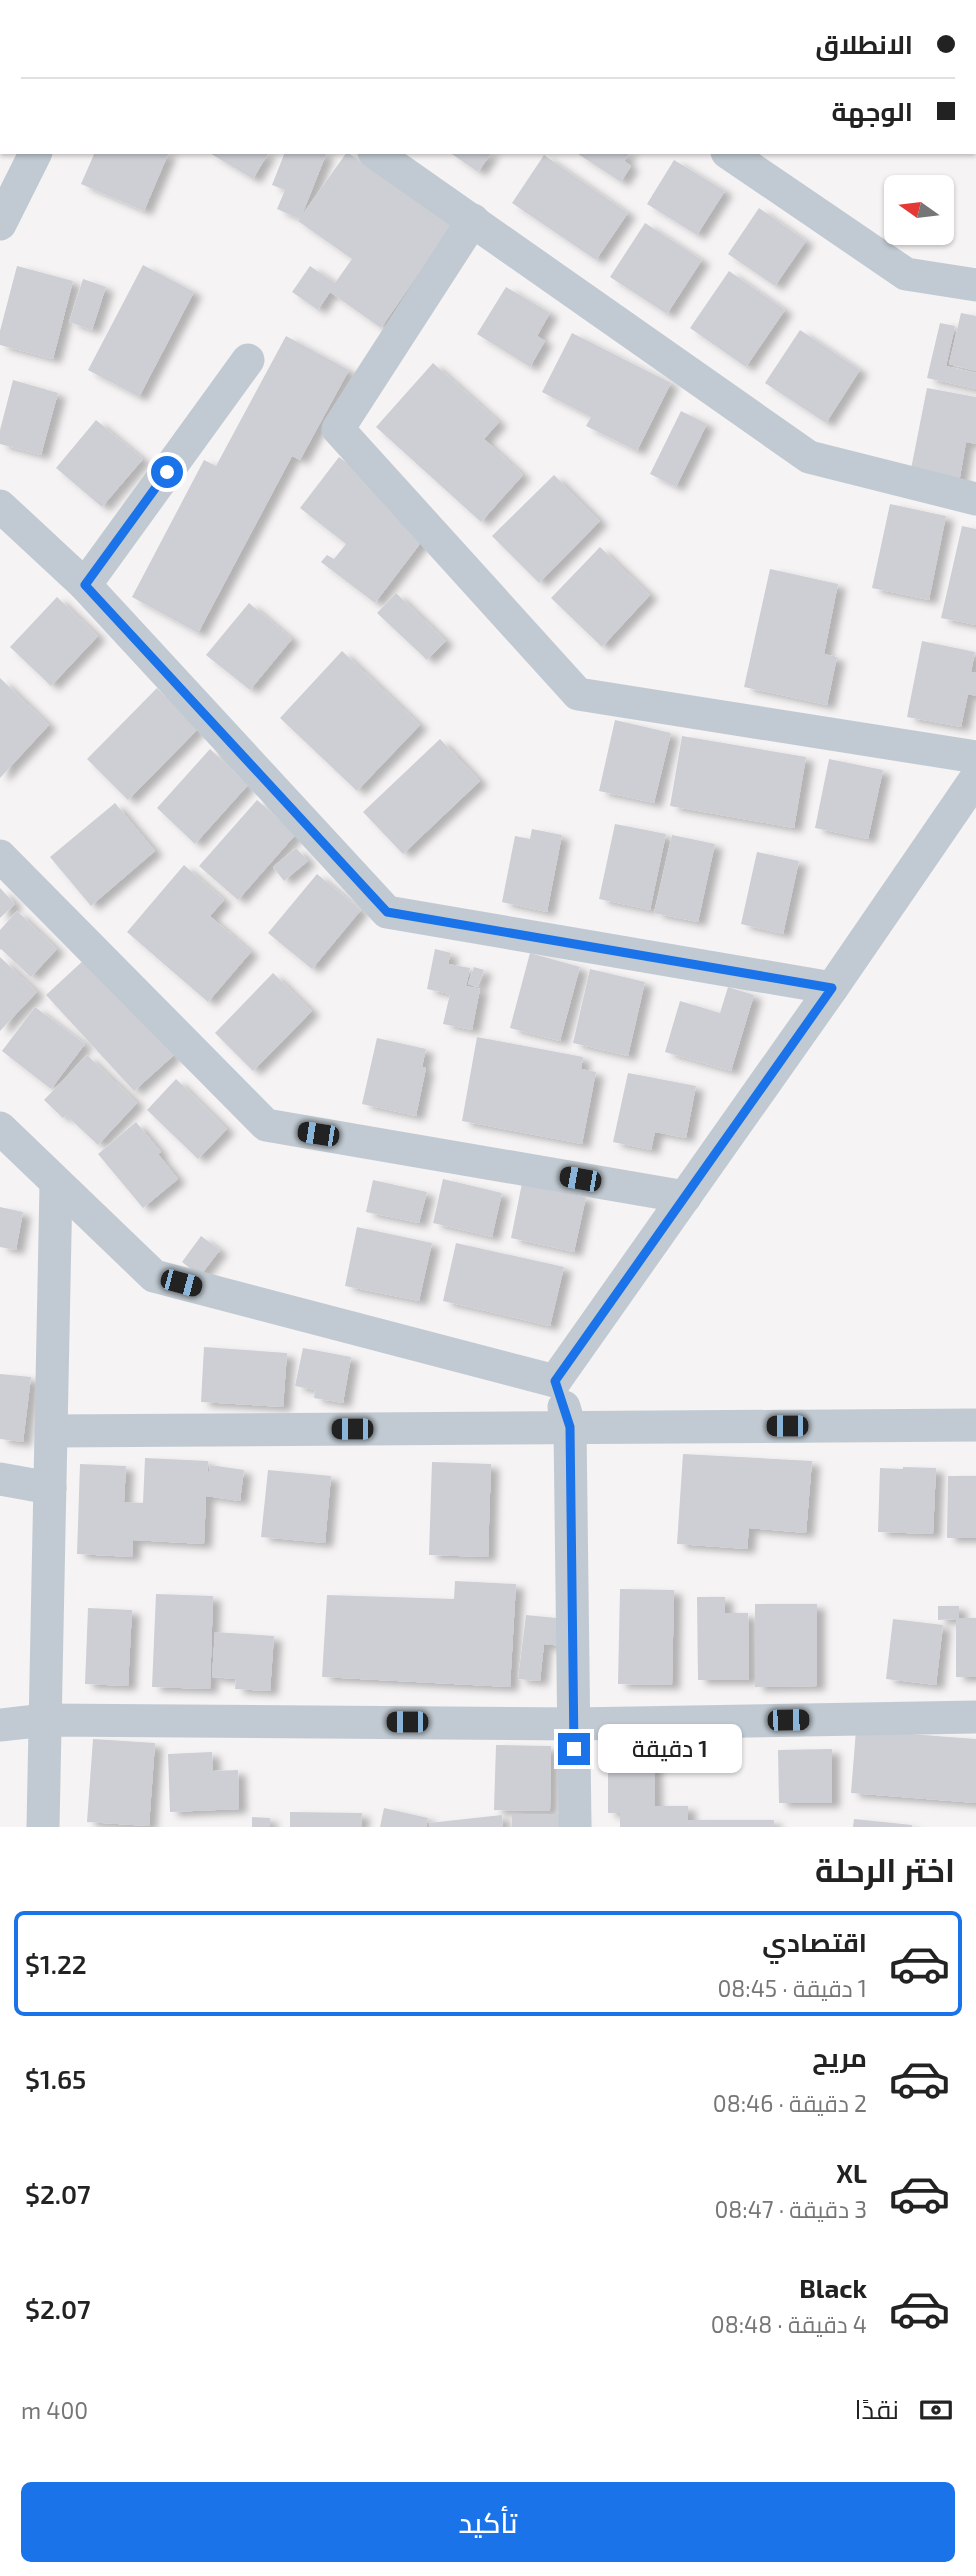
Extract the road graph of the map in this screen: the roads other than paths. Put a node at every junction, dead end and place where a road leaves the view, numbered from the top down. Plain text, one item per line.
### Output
1 (35, 154) edge
2 (377, 154) edge
3 (730, 154) edge
4 (2, 217) edge
5 (473, 220) junction
6 (976, 285) edge
7 (248, 360) dead end
8 (976, 499) edge
9 (0, 506) edge
10 (85, 585) junction
11 (976, 757) edge
12 (976, 778) edge
13 (0, 856) edge
14 (832, 988) junction
15 (0, 1128) edge
16 (56, 1185) junction
17 (685, 1196) junction
18 (555, 1381) junction
19 (976, 1425) edge
20 (570, 1427) junction
21 (51, 1431) junction
22 (0, 1479) edge
23 (50, 1488) junction
24 (976, 1717) edge
25 (45, 1720) junction
26 (573, 1724) junction
27 (0, 1725) edge
28 (43, 1827) edge
29 (575, 1827) edge

1 - 4 street
2 - 5 street
3 - 6 street
5 - 8 street
5 - 11 street
7 - 10 street
9 - 10 street
10 - 14 street
12 - 14 street
13 - 17 street
14 - 17 street
15 - 16 street
16 - 18 street
16 - 21 street
17 - 18 street
18 - 20 street
19 - 20 street
20 - 21 street
20 - 26 street
21 - 23 street
22 - 23 street
23 - 25 street
24 - 26 street
25 - 26 street
25 - 27 street
25 - 28 street
26 - 29 street

